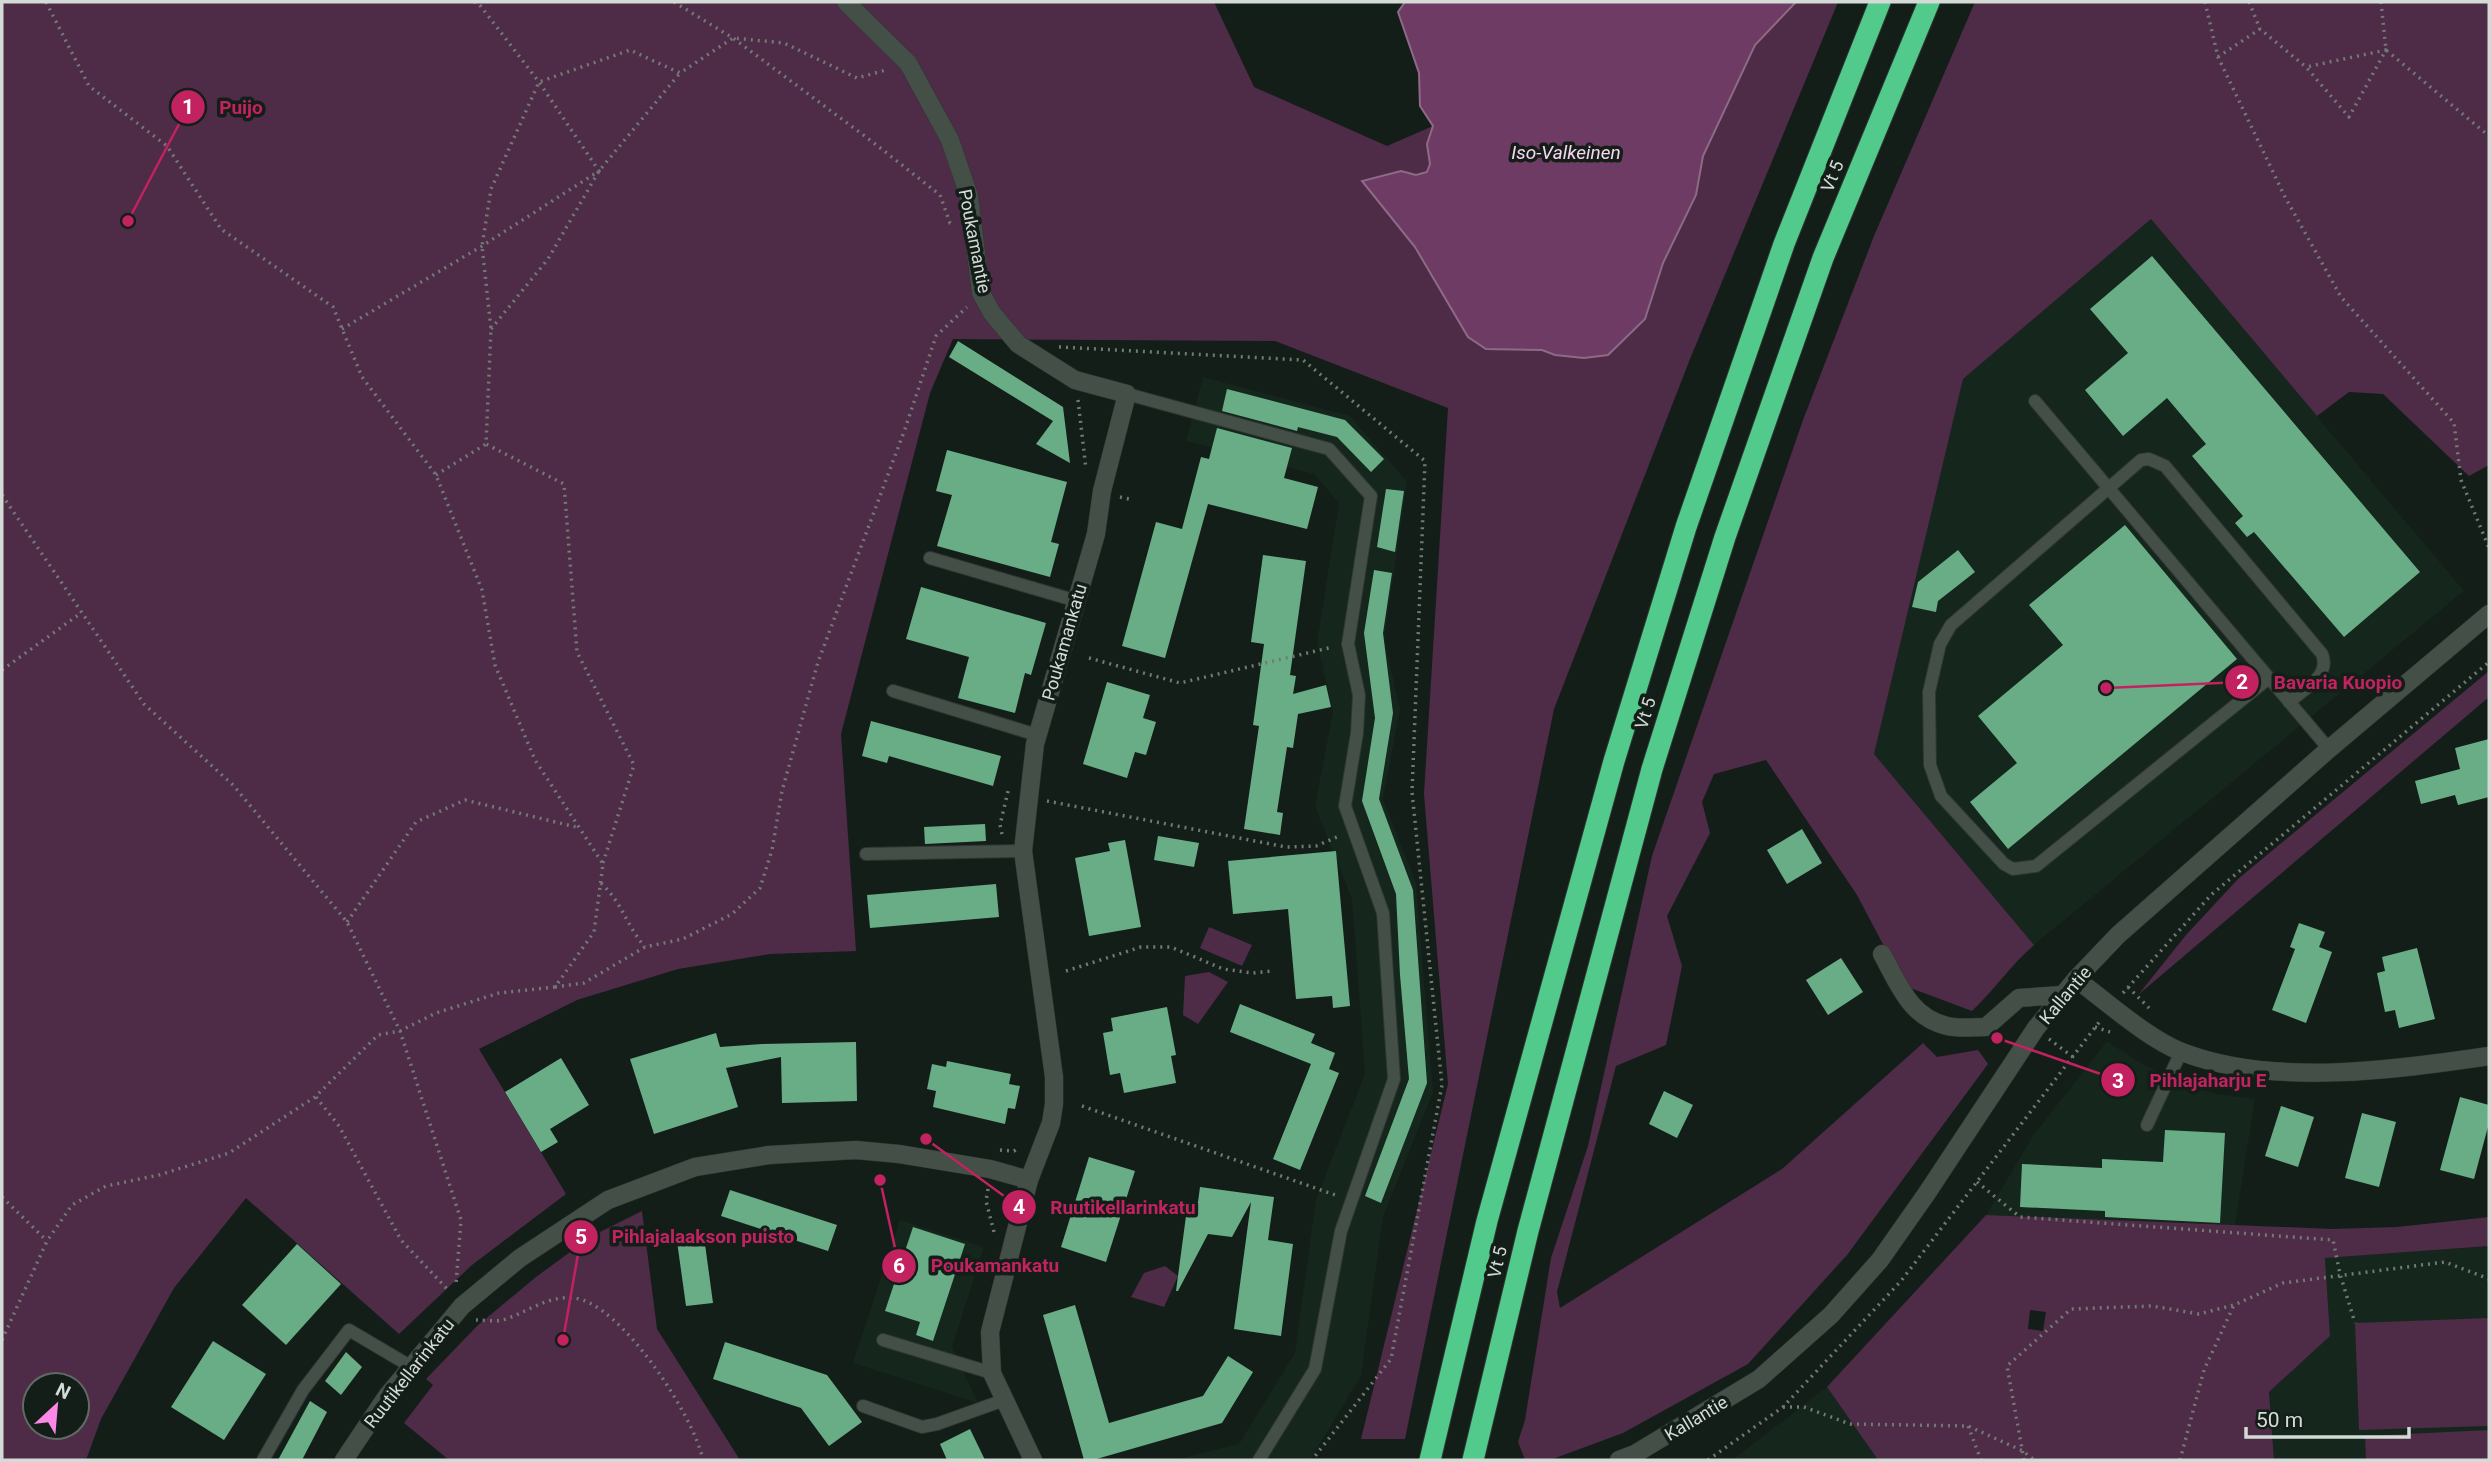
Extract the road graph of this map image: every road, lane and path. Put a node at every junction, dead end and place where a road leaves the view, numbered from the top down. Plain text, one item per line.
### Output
1 (46, 2) edge
2 (485, 2) edge
3 (674, 2) edge
4 (846, 2) edge
5 (1880, 2) edge
6 (1929, 2) edge
7 (2205, 2) edge
8 (2249, 2) edge
9 (2381, 2) edge
10 (477, 3) edge
11 (2260, 29) junction
12 (733, 38) junction
13 (2386, 50) junction
14 (2218, 57) junction
15 (908, 63) junction
16 (2306, 66) junction
17 (680, 73) junction
18 (539, 82) junction
19 (2489, 136) edge
20 (599, 171) junction
21 (973, 235) junction
22 (482, 246) junction
23 (981, 293) junction
24 (342, 329) junction
25 (491, 329) junction
26 (1075, 380) junction
27 (1127, 394) junction
28 (2035, 401) dead end
29 (486, 444) junction
30 (436, 475) junction
31 (1086, 480) dead end
32 (2108, 487) junction
33 (2, 495) edge
34 (2489, 548) edge
35 (930, 558) dead end
36 (1077, 601) junction
37 (81, 612) junction
38 (2489, 614) edge
39 (1348, 644) junction
40 (1089, 658) dead end
41 (2, 670) edge
42 (2269, 678) junction
43 (893, 691) dead end
44 (2289, 702) junction
45 (1037, 735) junction
46 (2329, 749) junction
47 (1011, 777) dead end
48 (1048, 801) dead end
49 (578, 827) junction
50 (1354, 830) junction
51 (1014, 851) junction
52 (866, 854) dead end
53 (603, 864) junction
54 (601, 883) junction
55 (347, 922) junction
56 (645, 947) junction
57 (1882, 954) dead end
58 (1066, 971) dead end
59 (1273, 971) dead end
60 (2076, 979) junction
61 (555, 987) junction
62 (2128, 988) dead end
63 (2062, 995) junction
64 (2158, 1016) dead end
65 (400, 1031) junction
66 (2180, 1052) junction
67 (2489, 1056) edge
68 (315, 1097) junction
69 (1082, 1106) dead end
70 (2147, 1125) dead end
71 (1026, 1143) dead end
72 (992, 1150) dead end
73 (1030, 1180) junction
74 (1977, 1182) dead end
75 (2, 1197) edge
76 (1351, 1200) junction
77 (47, 1241) junction
78 (2340, 1274) junction
79 (2489, 1279) edge
80 (459, 1302) junction
81 (2234, 1305) junction
82 (2355, 1323) dead end
83 (2, 1340) edge
84 (883, 1340) dead end
85 (410, 1366) junction
86 (992, 1373) junction
87 (1004, 1400) junction
88 (863, 1406) dead end
89 (1968, 1426) junction
90 (2024, 1451) junction
91 (1631, 1458) edge
92 (263, 1460) edge
93 (344, 1460) edge
94 (703, 1460) edge
95 (1033, 1460) edge
96 (1259, 1460) edge
97 (1430, 1460) edge
98 (1473, 1460) edge
99 (1708, 1460) edge
100 (1981, 1460) edge
101 (2024, 1460) edge
102 (2034, 1460) edge
103 (2180, 1460) edge

1 - 24 path
2 - 10 path
3 - 12 path
4 - 15 street, Poukamantie
5 - 97 highway, Vt 5
6 - 98 highway, Vt 5
7 - 14 path
8 - 11 path
9 - 13 path
10 - 18 path
11 - 14 path
11 - 16 path
12 - 15 path
12 - 17 path
12 - 21 path
13 - 16 path
13 - 16 path
13 - 19 path
14 - 34 path
15 - 21 street, Poukamantie
17 - 18 path
17 - 20 path
18 - 20 path
18 - 22 path
20 - 22 path
20 - 25 path
21 - 23 street, Poukamantie
22 - 24 path
22 - 25 path
23 - 26 street, Poukamantie
23 - 56 path
24 - 30 path
25 - 29 path
26 - 27 street, Poukamantie
26 - 31 path
27 - 36 street, Poukamankatu
27 - 39 lane
28 - 32 lane
29 - 30 path
29 - 53 path
30 - 49 path
32 - 42 lane
32 - 42 lane
32 - 44 lane
33 - 37 path
35 - 36 lane
36 - 45 street, Poukamankatu
37 - 41 path
37 - 55 path
38 - 46 street, Kallantie
39 - 40 path
39 - 50 lane
42 - 44 lane
43 - 45 lane
44 - 46 lane
45 - 51 street, Poukamankatu
46 - 60 street, Kallantie
47 - 51 path
48 - 50 path
49 - 53 path
49 - 55 path
50 - 76 lane
51 - 52 lane
51 - 73 street, Poukamankatu
53 - 54 path
54 - 56 path
54 - 61 path
55 - 65 path
56 - 61 path
57 - 63 street
58 - 59 path
60 - 63 street, Kallantie
60 - 66 street
61 - 65 path
62 - 64 path
63 - 91 street, Kallantie
65 - 68 path
65 - 80 path
66 - 67 street
66 - 70 lane
68 - 77 path
68 - 80 path
69 - 76 path
71 - 72 path
73 - 80 street, Ruutikellarinkatu
73 - 86 street, Poukamankatu
74 - 78 path
75 - 77 path
76 - 96 lane
77 - 83 path
78 - 79 path
78 - 81 path
78 - 82 path
80 - 85 street, Ruutikellarinkatu
80 - 94 path
81 - 90 path
81 - 103 path
84 - 86 lane
85 - 92 lane
85 - 93 street, Ruutikellarinkatu
86 - 87 street, Poukamankatu
87 - 88 lane
87 - 95 street, Poukamankatu
89 - 90 path
89 - 99 path
89 - 100 path
90 - 101 path
90 - 102 path

